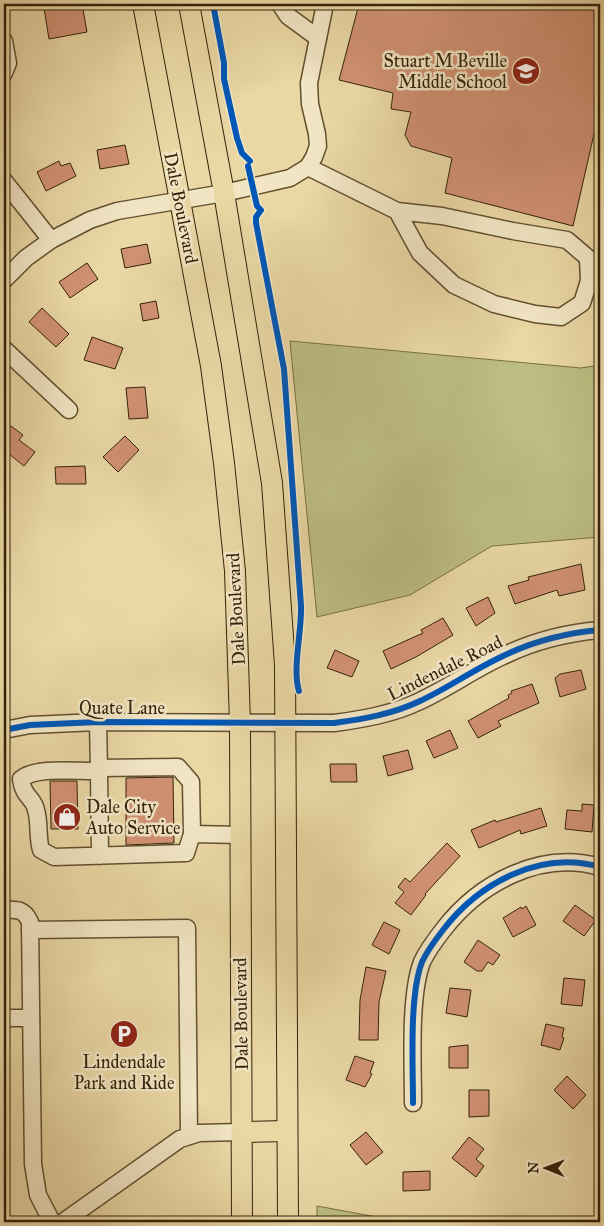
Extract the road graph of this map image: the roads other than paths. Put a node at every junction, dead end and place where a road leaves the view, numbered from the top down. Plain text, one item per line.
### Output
1 (144, 4) edge
2 (190, 4) edge
3 (280, 4) edge
4 (325, 4) edge
5 (318, 38) junction
6 (4, 42) edge
7 (4, 73) edge
8 (308, 167) junction
9 (4, 181) edge
10 (224, 193) junction
11 (180, 201) junction
12 (396, 211) junction
13 (51, 240) junction
14 (4, 280) edge
15 (4, 348) edge
16 (69, 410) dead end
17 (600, 630) edge
18 (98, 722) junction
19 (240, 723) junction
20 (286, 723) junction
21 (4, 730) edge
22 (99, 770) junction
23 (192, 834) junction
24 (241, 835) junction
25 (100, 856) junction
26 (600, 867) edge
27 (4, 910) edge
28 (30, 930) junction
29 (4, 1018) edge
30 (31, 1018) junction
31 (413, 1103) dead end
32 (287, 1131) junction
33 (242, 1132) junction
34 (189, 1136) junction
35 (52, 1222) edge
36 (63, 1222) edge
37 (242, 1222) edge
38 (288, 1222) edge

1 - 11 main road, Dale Boulevard
2 - 10 main road
3 - 5 street
4 - 5 street
5 - 8 street
6 - 7 street
8 - 10 street
8 - 12 street
9 - 13 street
10 - 11 street
10 - 20 main road
11 - 13 street
11 - 19 main road, Dale Boulevard
12 - 12 street
13 - 14 street
15 - 16 street
17 - 20 street, Lindendale Road
18 - 19 street, Quate Lane
18 - 21 street, Quate Lane
18 - 22 street
19 - 20 street, Lindendale Road
19 - 24 main road, Dale Boulevard
20 - 32 main road
22 - 23 street
22 - 25 street
22 - 25 street
23 - 24 street
23 - 25 street
24 - 33 main road, Dale Boulevard
26 - 31 street
27 - 28 street
28 - 30 street
28 - 34 street
29 - 30 street
30 - 35 street
32 - 33 main road
32 - 38 main road
33 - 34 street
33 - 37 main road, Dale Boulevard
34 - 36 street

